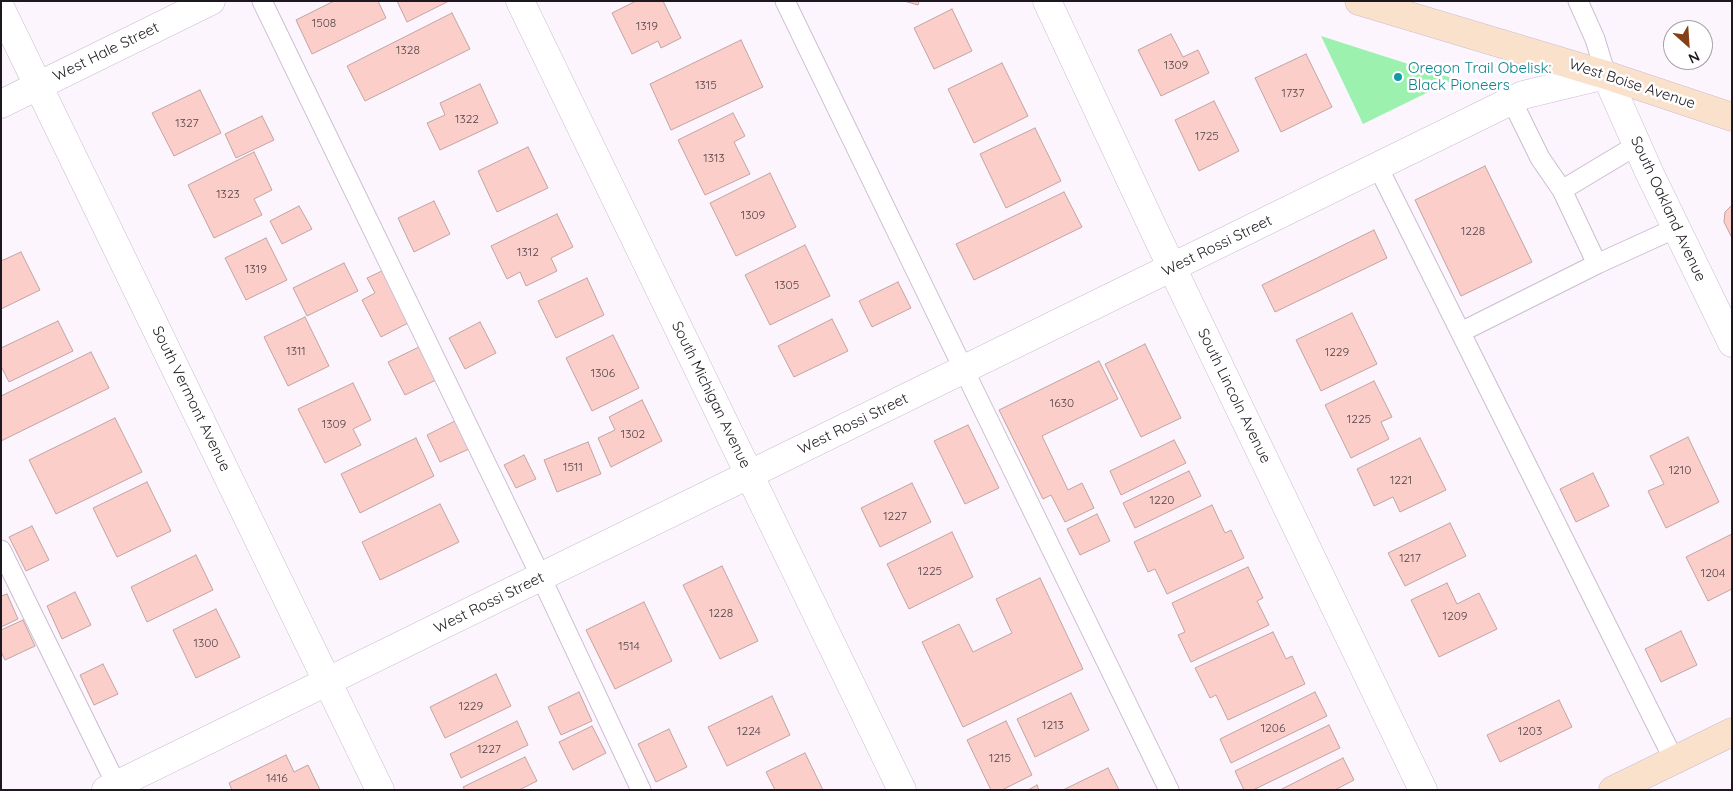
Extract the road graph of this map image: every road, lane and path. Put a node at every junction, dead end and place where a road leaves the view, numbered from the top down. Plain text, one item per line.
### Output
1 (211, 1) edge
2 (262, 1) edge
3 (520, 1) edge
4 (785, 1) edge
5 (1048, 1) edge
6 (1359, 1) edge
7 (1578, 1) edge
8 (1, 9) edge
9 (1606, 75) junction
10 (39, 86) junction
11 (1512, 101) junction
12 (1, 104) edge
13 (1732, 117) edge
14 (1637, 145) junction
15 (1378, 167) junction
16 (1562, 190) junction
17 (1676, 228) junction
18 (1597, 264) junction
19 (1172, 268) junction
20 (1461, 332) junction
21 (1732, 343) edge
22 (964, 370) junction
23 (750, 475) junction
24 (1, 550) edge
25 (541, 577) junction
26 (328, 681) junction
27 (1732, 732) edge
28 (1674, 760) junction
29 (114, 788) edge
30 (380, 790) edge
31 (641, 790) edge
32 (902, 790) edge
33 (1170, 790) edge
34 (1423, 790) edge
35 (1613, 790) edge

1 - 10 street, West Hale Street
2 - 25 lane
3 - 23 street, South Michigan Avenue
4 - 22 lane
5 - 19 street, South Lincoln Avenue
6 - 9 street, West Boise Avenue
7 - 9 lane
8 - 10 street, South Vermont Avenue
9 - 11 street, West Rossi Street
9 - 13 street, West Boise Avenue
9 - 14 street, South Oakland Avenue
10 - 12 street, West Hale Street
10 - 26 street, South Vermont Avenue
11 - 15 street, West Rossi Street
11 - 16 lane
14 - 16 lane
14 - 17 street, South Oakland Avenue
15 - 19 street, West Rossi Street
15 - 20 lane
16 - 18 lane
17 - 18 lane
17 - 21 street, South Oakland Avenue
18 - 20 lane
19 - 22 street, West Rossi Street
19 - 34 street, South Lincoln Avenue
20 - 28 lane
22 - 23 street, West Rossi Street
22 - 33 lane
23 - 25 street, West Rossi Street
23 - 32 street, South Michigan Avenue
24 - 29 lane
25 - 26 street, West Rossi Street
25 - 31 lane
26 - 29 street, West Rossi Street
26 - 30 street, South Vermont Avenue
27 - 28 street
28 - 35 street

